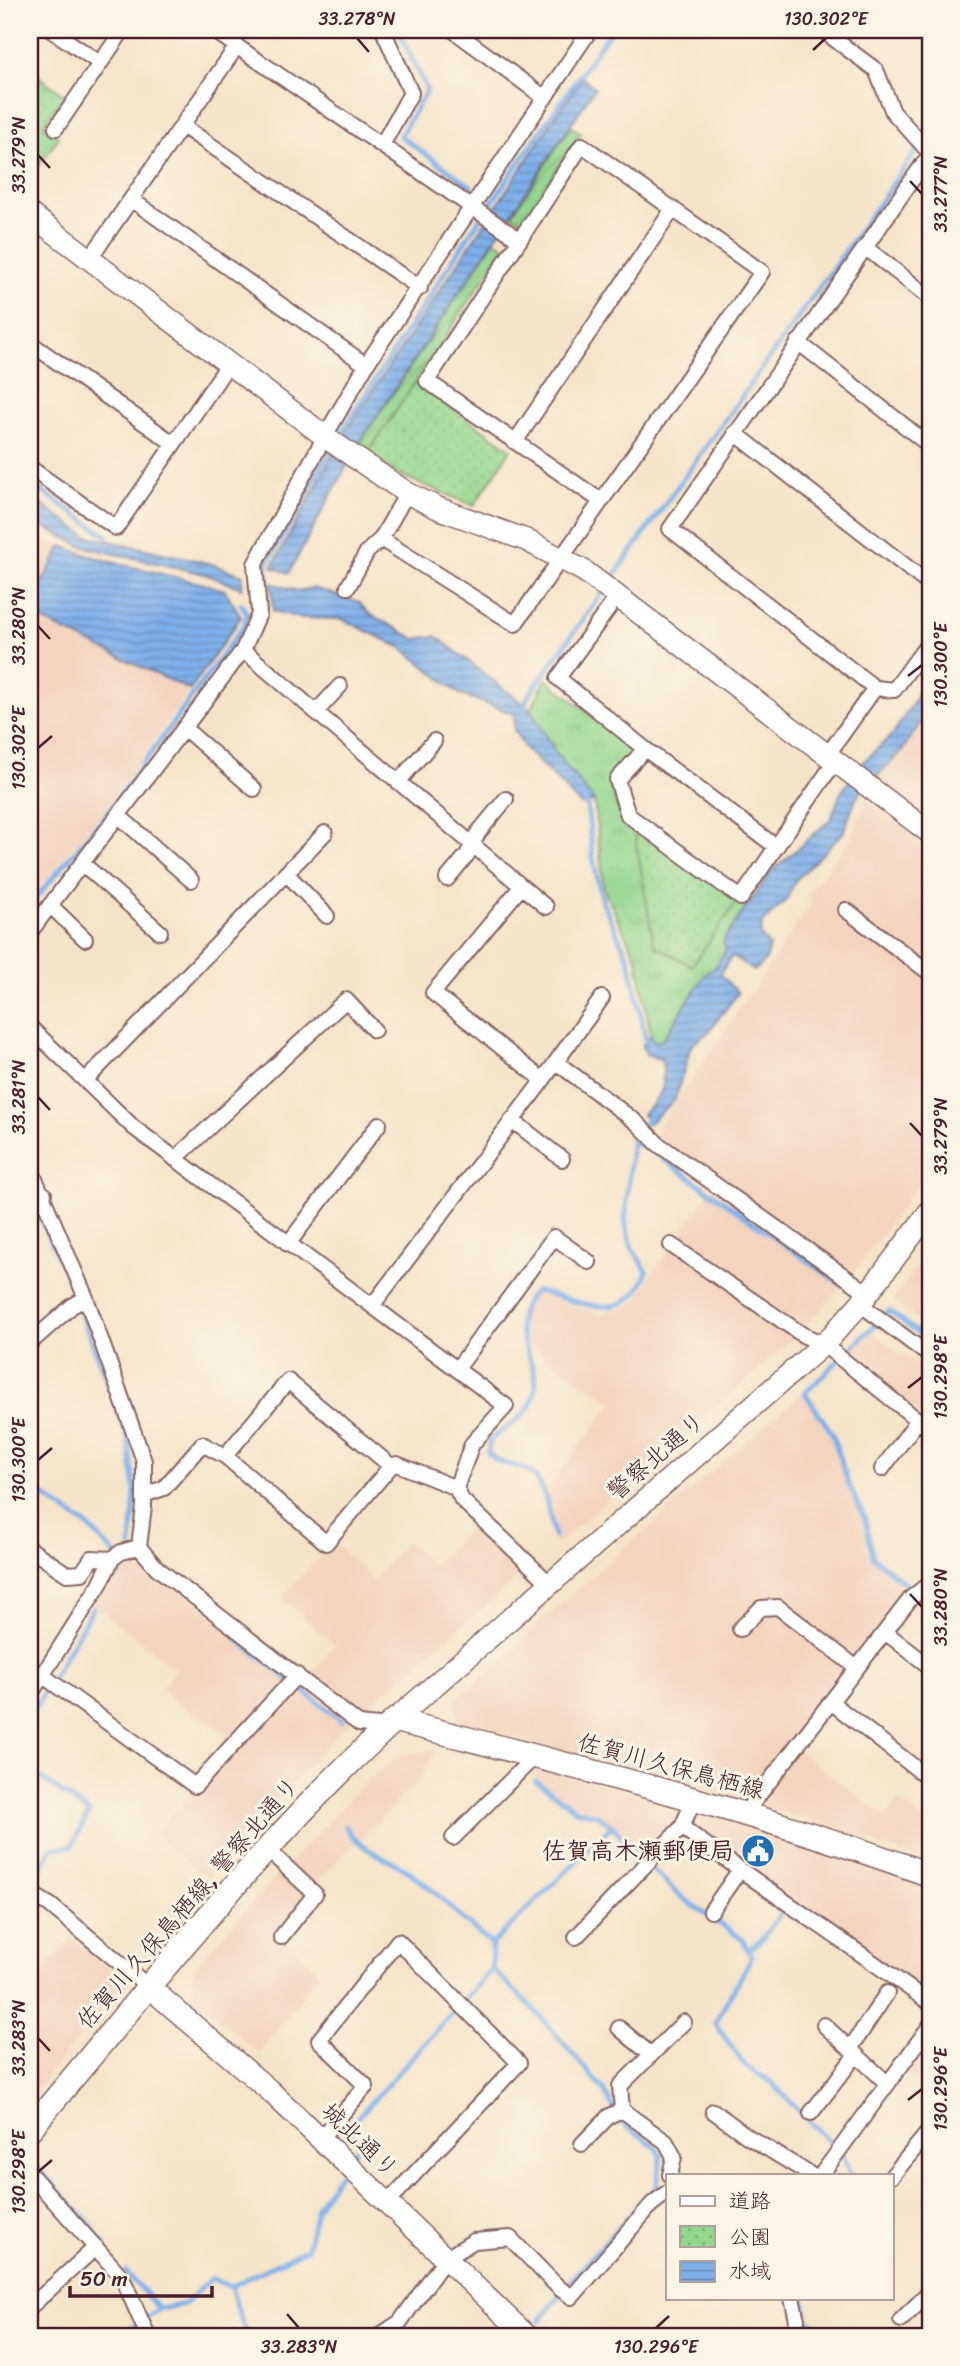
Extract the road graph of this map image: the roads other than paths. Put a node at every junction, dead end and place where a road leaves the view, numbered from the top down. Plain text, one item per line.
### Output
1 (51, 30) edge
2 (123, 30) edge
3 (213, 30) edge
4 (383, 30) edge
5 (453, 30) edge
6 (590, 30) edge
7 (822, 30) edge
8 (237, 46) junction
9 (100, 63) junction
10 (545, 98) junction
11 (184, 127) junction
12 (56, 128) dead end
13 (382, 145) junction
14 (930, 154) edge
15 (132, 200) junction
16 (474, 207) junction
17 (673, 209) junction
18 (30, 214) edge
19 (520, 240) junction
20 (866, 248) junction
21 (89, 260) junction
22 (420, 288) junction
23 (930, 298) edge
24 (798, 342) junction
25 (30, 343) edge
26 (230, 362) junction
27 (366, 365) junction
28 (735, 433) junction
29 (328, 439) junction
30 (515, 442) junction
31 (173, 443) junction
32 (930, 446) edge
33 (30, 468) edge
34 (407, 493) junction
35 (601, 501) junction
36 (381, 539) junction
37 (563, 557) junction
38 (930, 585) edge
39 (348, 587) dead end
40 (610, 591) junction
41 (930, 641) edge
42 (243, 650) junction
43 (340, 686) dead end
44 (875, 688) junction
45 (316, 712) junction
46 (184, 728) junction
47 (434, 741) dead end
48 (645, 748) junction
49 (836, 764) junction
50 (398, 782) junction
51 (254, 789) dead end
52 (506, 799) dead end
53 (118, 815) junction
54 (325, 833) dead end
55 (930, 833) edge
56 (472, 845) junction
57 (775, 846) junction
58 (82, 863) junction
59 (286, 873) junction
60 (447, 879) dead end
61 (191, 880) dead end
62 (522, 887) junction
63 (50, 905) junction
64 (546, 907) dead end
65 (846, 910) dead end
66 (327, 916) dead end
67 (30, 932) edge
68 (160, 932) dead end
69 (85, 939) dead end
70 (930, 973) edge
71 (602, 998) dead end
72 (30, 1027) edge
73 (374, 1030) dead end
74 (556, 1062) junction
75 (86, 1080) junction
76 (543, 1080) junction
77 (512, 1120) junction
78 (379, 1124) dead end
79 (175, 1158) junction
80 (562, 1159) dead end
81 (30, 1167) edge
82 (38, 1200) edge
83 (930, 1212) edge
84 (288, 1244) junction
85 (671, 1245) dead end
86 (589, 1262) dead end
87 (80, 1301) junction
88 (372, 1307) junction
89 (872, 1309) junction
90 (30, 1343) edge
91 (835, 1355) junction
92 (930, 1356) edge
93 (457, 1369) junction
94 (924, 1425) edge
95 (225, 1456) junction
96 (391, 1465) junction
97 (882, 1469) dead end
98 (456, 1488) junction
99 (144, 1495) junction
100 (30, 1549) edge
101 (127, 1551) junction
102 (550, 1584) junction
103 (922, 1590) edge
104 (740, 1629) dead end
105 (885, 1632) junction
106 (930, 1667) edge
107 (857, 1668) junction
108 (293, 1679) junction
109 (40, 1683) edge
110 (832, 1703) junction
111 (395, 1720) junction
112 (535, 1756) junction
113 (922, 1773) dead end
114 (694, 1799) junction
115 (745, 1813) junction
116 (682, 1827) junction
117 (453, 1838) dead end
118 (266, 1848) junction
119 (739, 1871) junction
120 (930, 1875) edge
121 (32, 1894) edge
122 (711, 1911) dead end
123 (281, 1937) dead end
124 (576, 1937) dead end
125 (150, 1988) junction
126 (887, 1993) dead end
127 (929, 2002) edge
128 (684, 2022) dead end
129 (824, 2025) dead end
130 (930, 2026) edge
131 (619, 2028) dead end
132 (853, 2052) junction
133 (650, 2054) junction
134 (888, 2084) junction
135 (713, 2111) dead end
136 (617, 2113) junction
137 (811, 2113) dead end
138 (30, 2129) edge
139 (930, 2130) edge
140 (320, 2139) junction
141 (582, 2144) dead end
142 (30, 2174) edge
143 (670, 2174) edge
144 (809, 2174) edge
145 (822, 2174) edge
146 (894, 2174) edge
147 (666, 2190) edge
148 (387, 2203) junction
149 (95, 2248) junction
150 (445, 2259) junction
151 (930, 2292) edge
152 (792, 2300) edge
153 (30, 2307) edge
154 (901, 2320) dead end
155 (146, 2331) edge
156 (379, 2336) edge
157 (527, 2336) edge
158 (794, 2336) edge

1 - 9 street
2 - 9 street
3 - 8 street
4 - 13 street
5 - 10 street
6 - 10 street
7 - 14 street
8 - 11 street
8 - 13 street
9 - 12 street
10 - 16 street
11 - 15 street
11 - 22 street
13 - 16 street
14 - 20 street
15 - 21 street
15 - 27 street
16 - 19 street
16 - 22 street
17 - 19 street
17 - 30 street
17 - 35 street
18 - 21 street
19 - 30 street
20 - 23 street
20 - 24 street
21 - 26 street
22 - 27 street
24 - 28 street
24 - 32 street
25 - 31 street
26 - 29 street
26 - 31 street
27 - 29 street
28 - 38 street
28 - 44 street
29 - 34 street
29 - 42 street
30 - 35 street
31 - 33 street
34 - 36 street
34 - 37 street
35 - 37 street
36 - 37 street
36 - 39 street
37 - 40 street
40 - 48 street
40 - 49 street
41 - 44 street
42 - 45 street
42 - 46 street
43 - 45 street
44 - 49 street
45 - 50 street
46 - 51 street
46 - 53 street
47 - 50 street
48 - 57 street
48 - 57 street
49 - 55 street
49 - 57 street
50 - 56 street
52 - 56 street
53 - 58 street
53 - 61 street
54 - 59 street
56 - 60 street
56 - 62 street
58 - 63 street
58 - 68 street
59 - 66 street
59 - 75 street
62 - 64 street
62 - 76 street
63 - 67 street
63 - 69 street
65 - 70 street
71 - 74 street
72 - 75 street
73 - 79 street
74 - 76 street
74 - 89 street
75 - 79 street
76 - 77 street
77 - 80 street
77 - 88 street
78 - 84 street
79 - 84 street
81 - 82 street
82 - 87 street
83 - 89 street, 警察北通り
84 - 88 street
85 - 91 street
86 - 93 street
87 - 90 street
87 - 99 street
88 - 93 street
89 - 91 street, 警察北通り
89 - 92 street
91 - 94 street
91 - 102 street, 警察北通り
93 - 98 street
94 - 97 street
95 - 96 street
95 - 96 street
95 - 99 street
96 - 98 street
98 - 102 street
99 - 101 street
100 - 101 street
101 - 108 street
101 - 109 street
102 - 111 street, 警察北通り
103 - 105 street
104 - 107 street
105 - 106 street
105 - 107 street
107 - 110 street
108 - 109 street
108 - 111 street
110 - 113 street
110 - 115 street
111 - 112 main road, 佐賀川久保鳥栖線
111 - 118 main road, 佐賀川久保鳥栖線, 警察北通り
112 - 114 main road, 佐賀川久保鳥栖線
112 - 117 street
114 - 115 main road, 佐賀川久保鳥栖線
114 - 116 street
115 - 120 main road, 佐賀川久保鳥栖線
116 - 119 street
116 - 124 street
118 - 123 street
118 - 125 main road, 佐賀川久保鳥栖線, 警察北通り
119 - 122 street
119 - 127 street
121 - 125 street
125 - 138 main road, 佐賀川久保鳥栖線, 警察北通り
125 - 140 street, 城北通り
126 - 132 street
128 - 133 street
129 - 132 street
130 - 134 street
131 - 133 street
132 - 134 street
132 - 137 street
133 - 136 street
134 - 145 street
135 - 144 street
136 - 141 street
136 - 143 street
139 - 146 street
140 - 148 street, 城北通り
140 - 148 street
142 - 149 street
147 - 150 street
148 - 150 street, 城北通り
149 - 153 street
149 - 155 street
150 - 156 street
150 - 157 street, 城北通り
151 - 154 street
152 - 158 street

